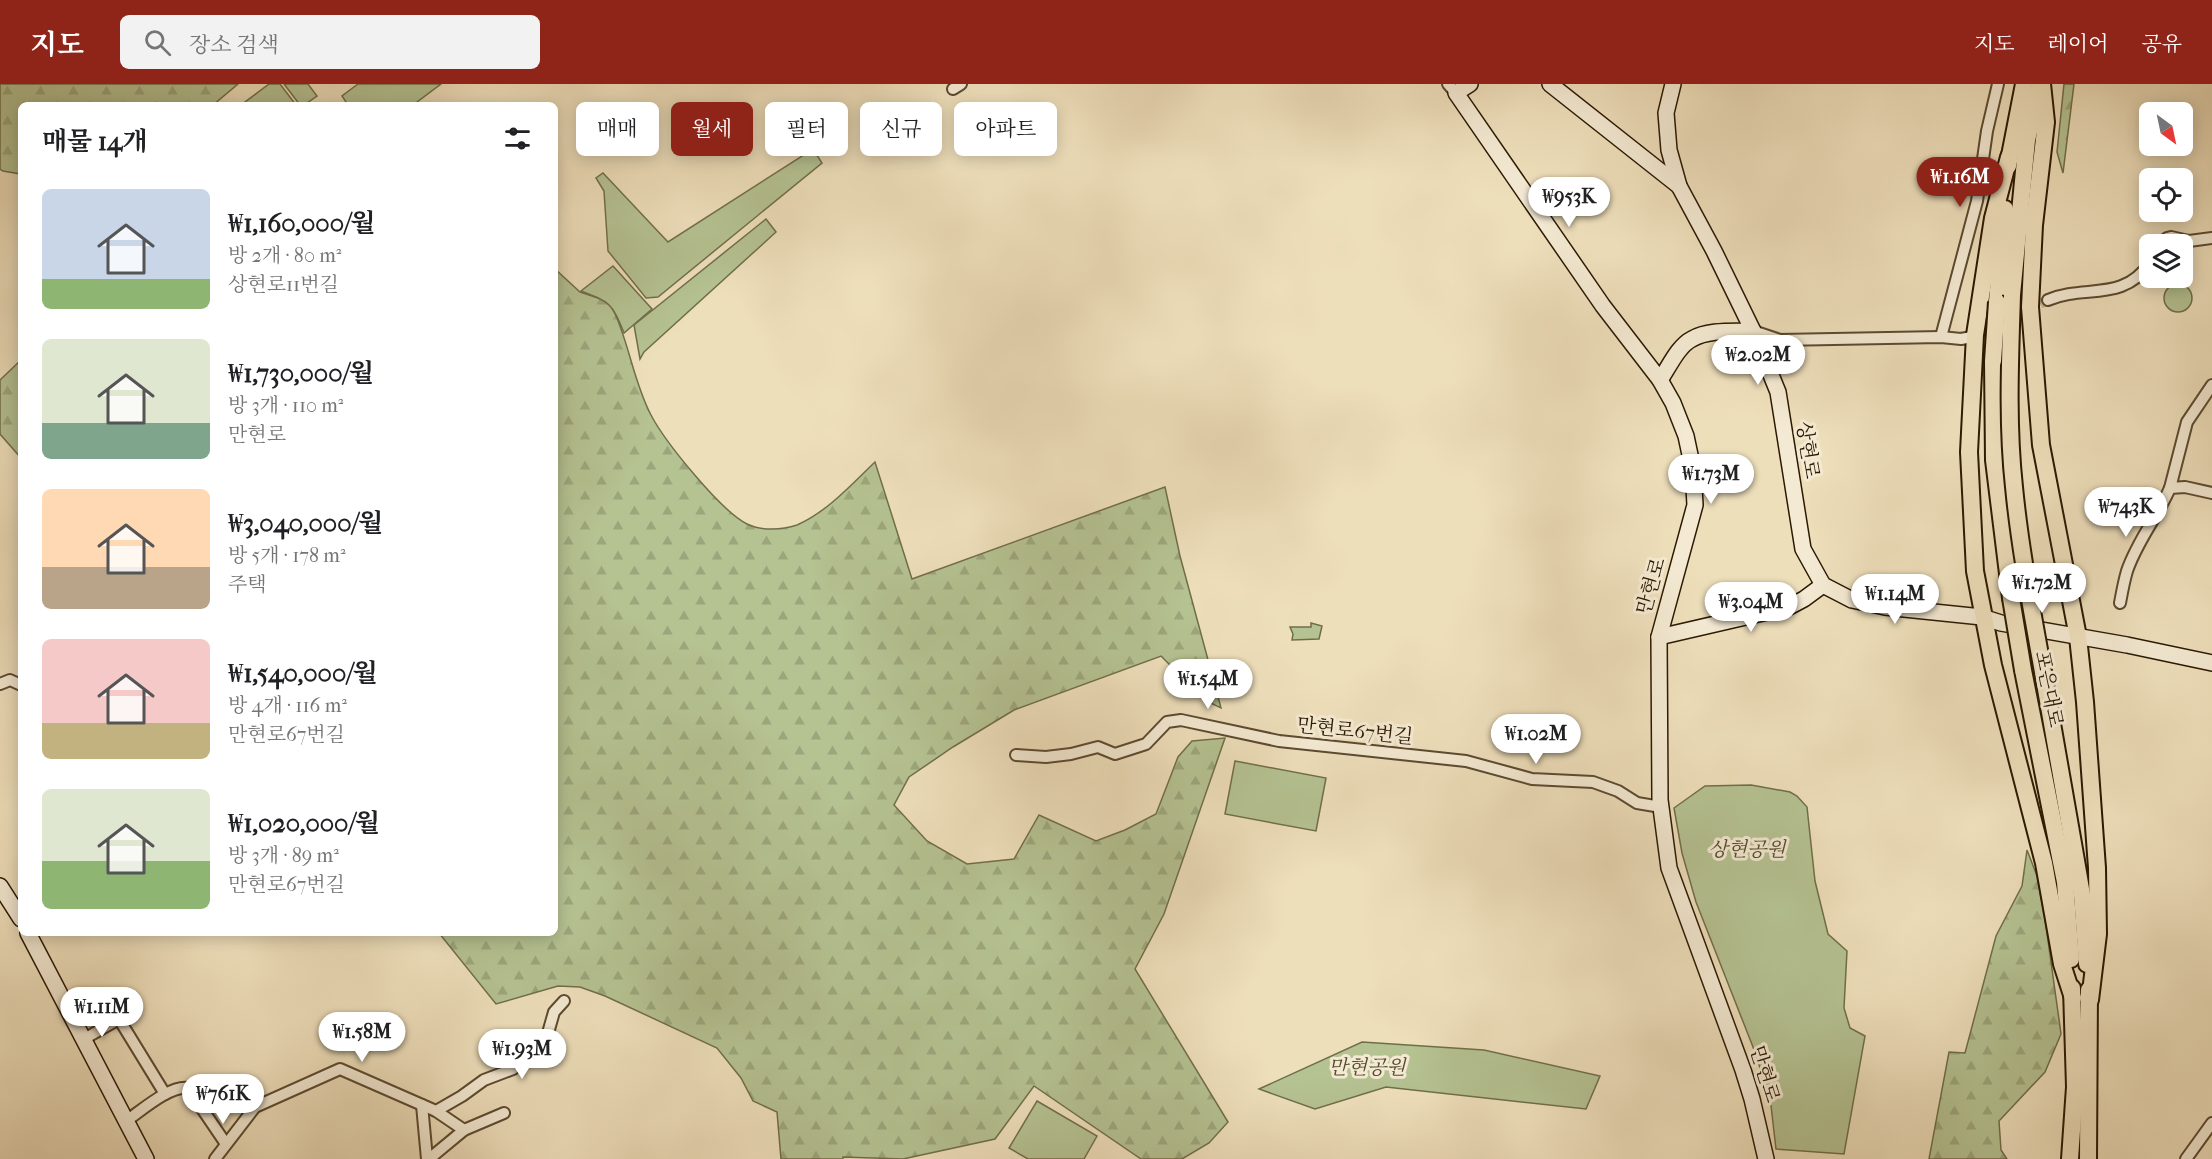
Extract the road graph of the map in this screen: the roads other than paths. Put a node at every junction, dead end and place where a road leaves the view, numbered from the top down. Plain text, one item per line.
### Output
1 (1470, 84) edge
2 (1550, 84) edge
3 (1673, 84) edge
4 (1998, 84) edge
5 (2024, 84) edge
6 (2041, 84) edge
7 (1452, 88) edge
8 (2009, 157) junction
9 (1679, 186) junction
10 (2212, 238) edge
11 (2193, 241) edge
12 (2139, 276) edge
13 (2005, 299) junction
14 (2049, 300) tunnel mouth
15 (1976, 326) junction
16 (1753, 332) junction
17 (1941, 337) junction
18 (1660, 380) junction
19 (2212, 385) edge
20 (2170, 488) junction
21 (2212, 493) edge
22 (1823, 585) junction
23 (2120, 603) dead end
24 (1982, 617) junction
25 (1659, 637) junction
26 (2078, 637) junction
27 (2212, 663) edge
28 (0, 684) edge
29 (18, 684) edge
30 (1016, 755) dead end
31 (1661, 807) junction
32 (0, 886) edge
33 (18, 914) edge
34 (30, 936) edge
35 (2081, 999) junction
36 (564, 1001) dead end
37 (84, 1039) junction
38 (2090, 1076) junction
39 (165, 1094) junction
40 (422, 1106) junction
41 (436, 1111) junction
42 (504, 1113) dead end
43 (126, 1121) junction
44 (2212, 1123) edge
45 (464, 1130) junction
46 (226, 1144) junction
47 (146, 1159) edge
48 (215, 1159) edge
49 (428, 1159) edge
50 (1766, 1159) edge
51 (2070, 1159) edge
52 (2088, 1159) edge
53 (2099, 1159) edge
54 (2186, 1159) edge

1 - 7 street
2 - 9 street
3 - 9 street, 상현로
4 - 17 street
5 - 8 main road, 포은대로
6 - 13 main road, 포은대로
6 - 26 main road
7 - 18 street, 만현로
8 - 13 main road, 포은대로
8 - 15 main road
9 - 16 street, 상현로
10 - 11 street
12 - 14 street
13 - 35 main road, 포은대로, bridge
13 - 35 main road, 포은대로, bridge
15 - 17 street
15 - 24 main road
16 - 17 street
16 - 18 street
16 - 22 street, 상현로
18 - 25 street, 만현로
19 - 20 street
20 - 21 street
20 - 23 street
22 - 24 street
22 - 25 street
24 - 26 street
24 - 35 main road
25 - 31 street, 만현로
26 - 27 street
26 - 35 main road
28 - 29 street
30 - 31 street, 만현로67번길
31 - 50 street, 만현로
32 - 33 street
34 - 37 street
35 - 38 main road, 포은대로
35 - 51 main road, 포은대로
36 - 41 street
37 - 39 street
37 - 43 street
38 - 52 main road, 포은대로
38 - 53 main road
39 - 43 street
39 - 46 street
40 - 41 street
40 - 46 street
40 - 49 street
41 - 45 street
42 - 45 street
43 - 47 street
44 - 54 street
45 - 49 street
46 - 48 street

